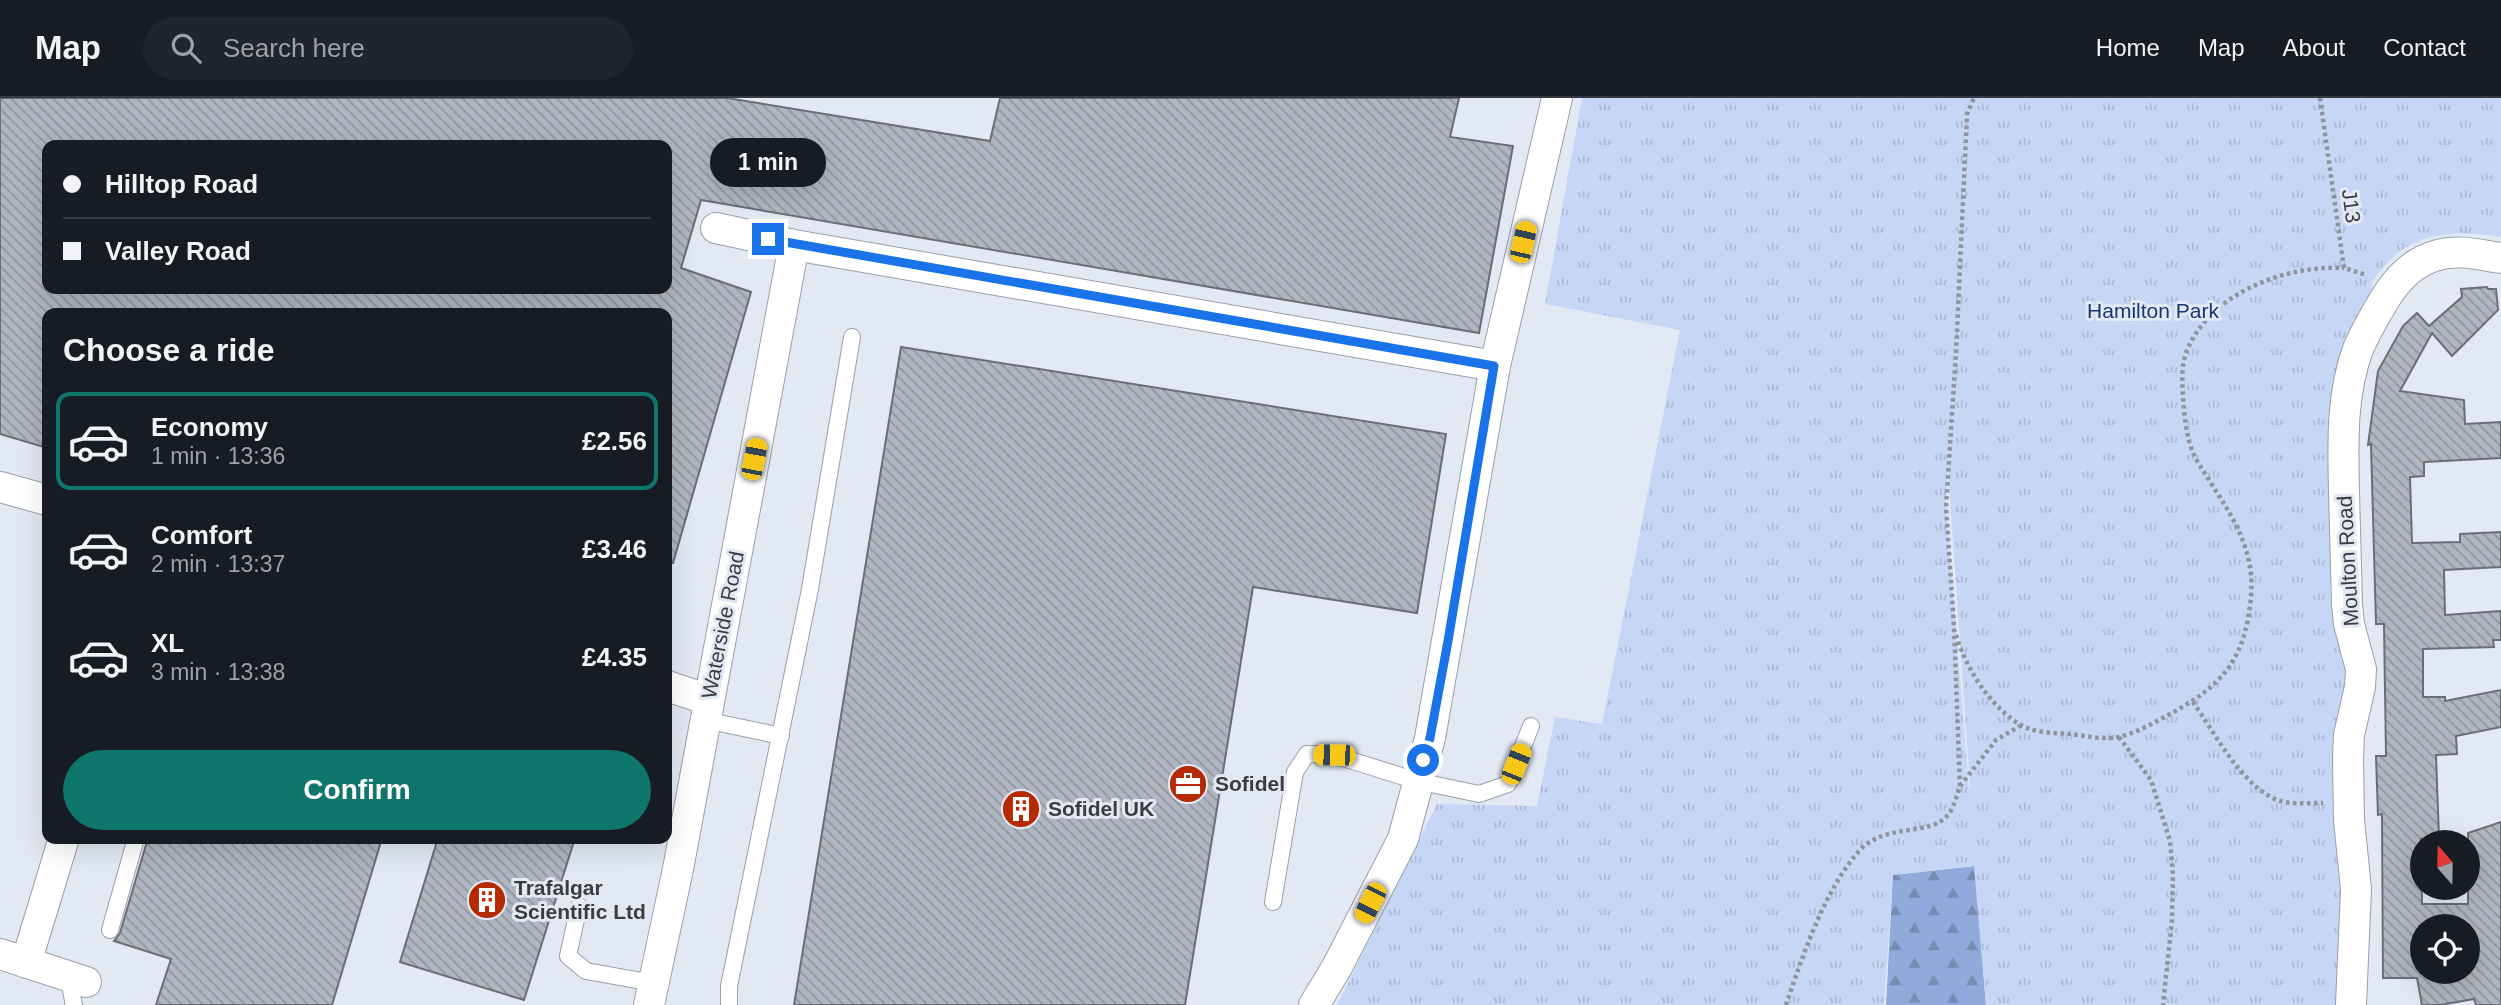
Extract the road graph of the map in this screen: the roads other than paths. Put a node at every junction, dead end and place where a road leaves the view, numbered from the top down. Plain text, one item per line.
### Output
1 (1557, 98) edge
2 (716, 228) dead end
3 (794, 245) junction
4 (2501, 258) edge
5 (852, 337) dead end
6 (1494, 366) junction
7 (0, 487) edge
8 (42, 499) edge
9 (672, 689) edge
10 (707, 710) junction
11 (1531, 726) dead end
12 (781, 736) junction
13 (1417, 781) junction
14 (61, 844) edge
15 (134, 844) edge
16 (1273, 902) dead end
17 (579, 906) dead end
18 (110, 930) dead end
19 (13, 958) edge
20 (76, 988) edge
21 (651, 994) edge
22 (729, 1005) edge
23 (1314, 1005) edge
24 (2351, 1005) edge

1 - 6 street
2 - 3 street
3 - 6 street
3 - 10 street, Waterside Road
4 - 24 street, Moulton Road
5 - 12 lane
6 - 13 street
7 - 8 street
9 - 10 street
10 - 12 lane
10 - 21 street, Waterside Road
11 - 13 lane
12 - 22 lane
13 - 16 lane
13 - 23 street
14 - 19 street
15 - 18 lane
17 - 21 lane
19 - 20 street

